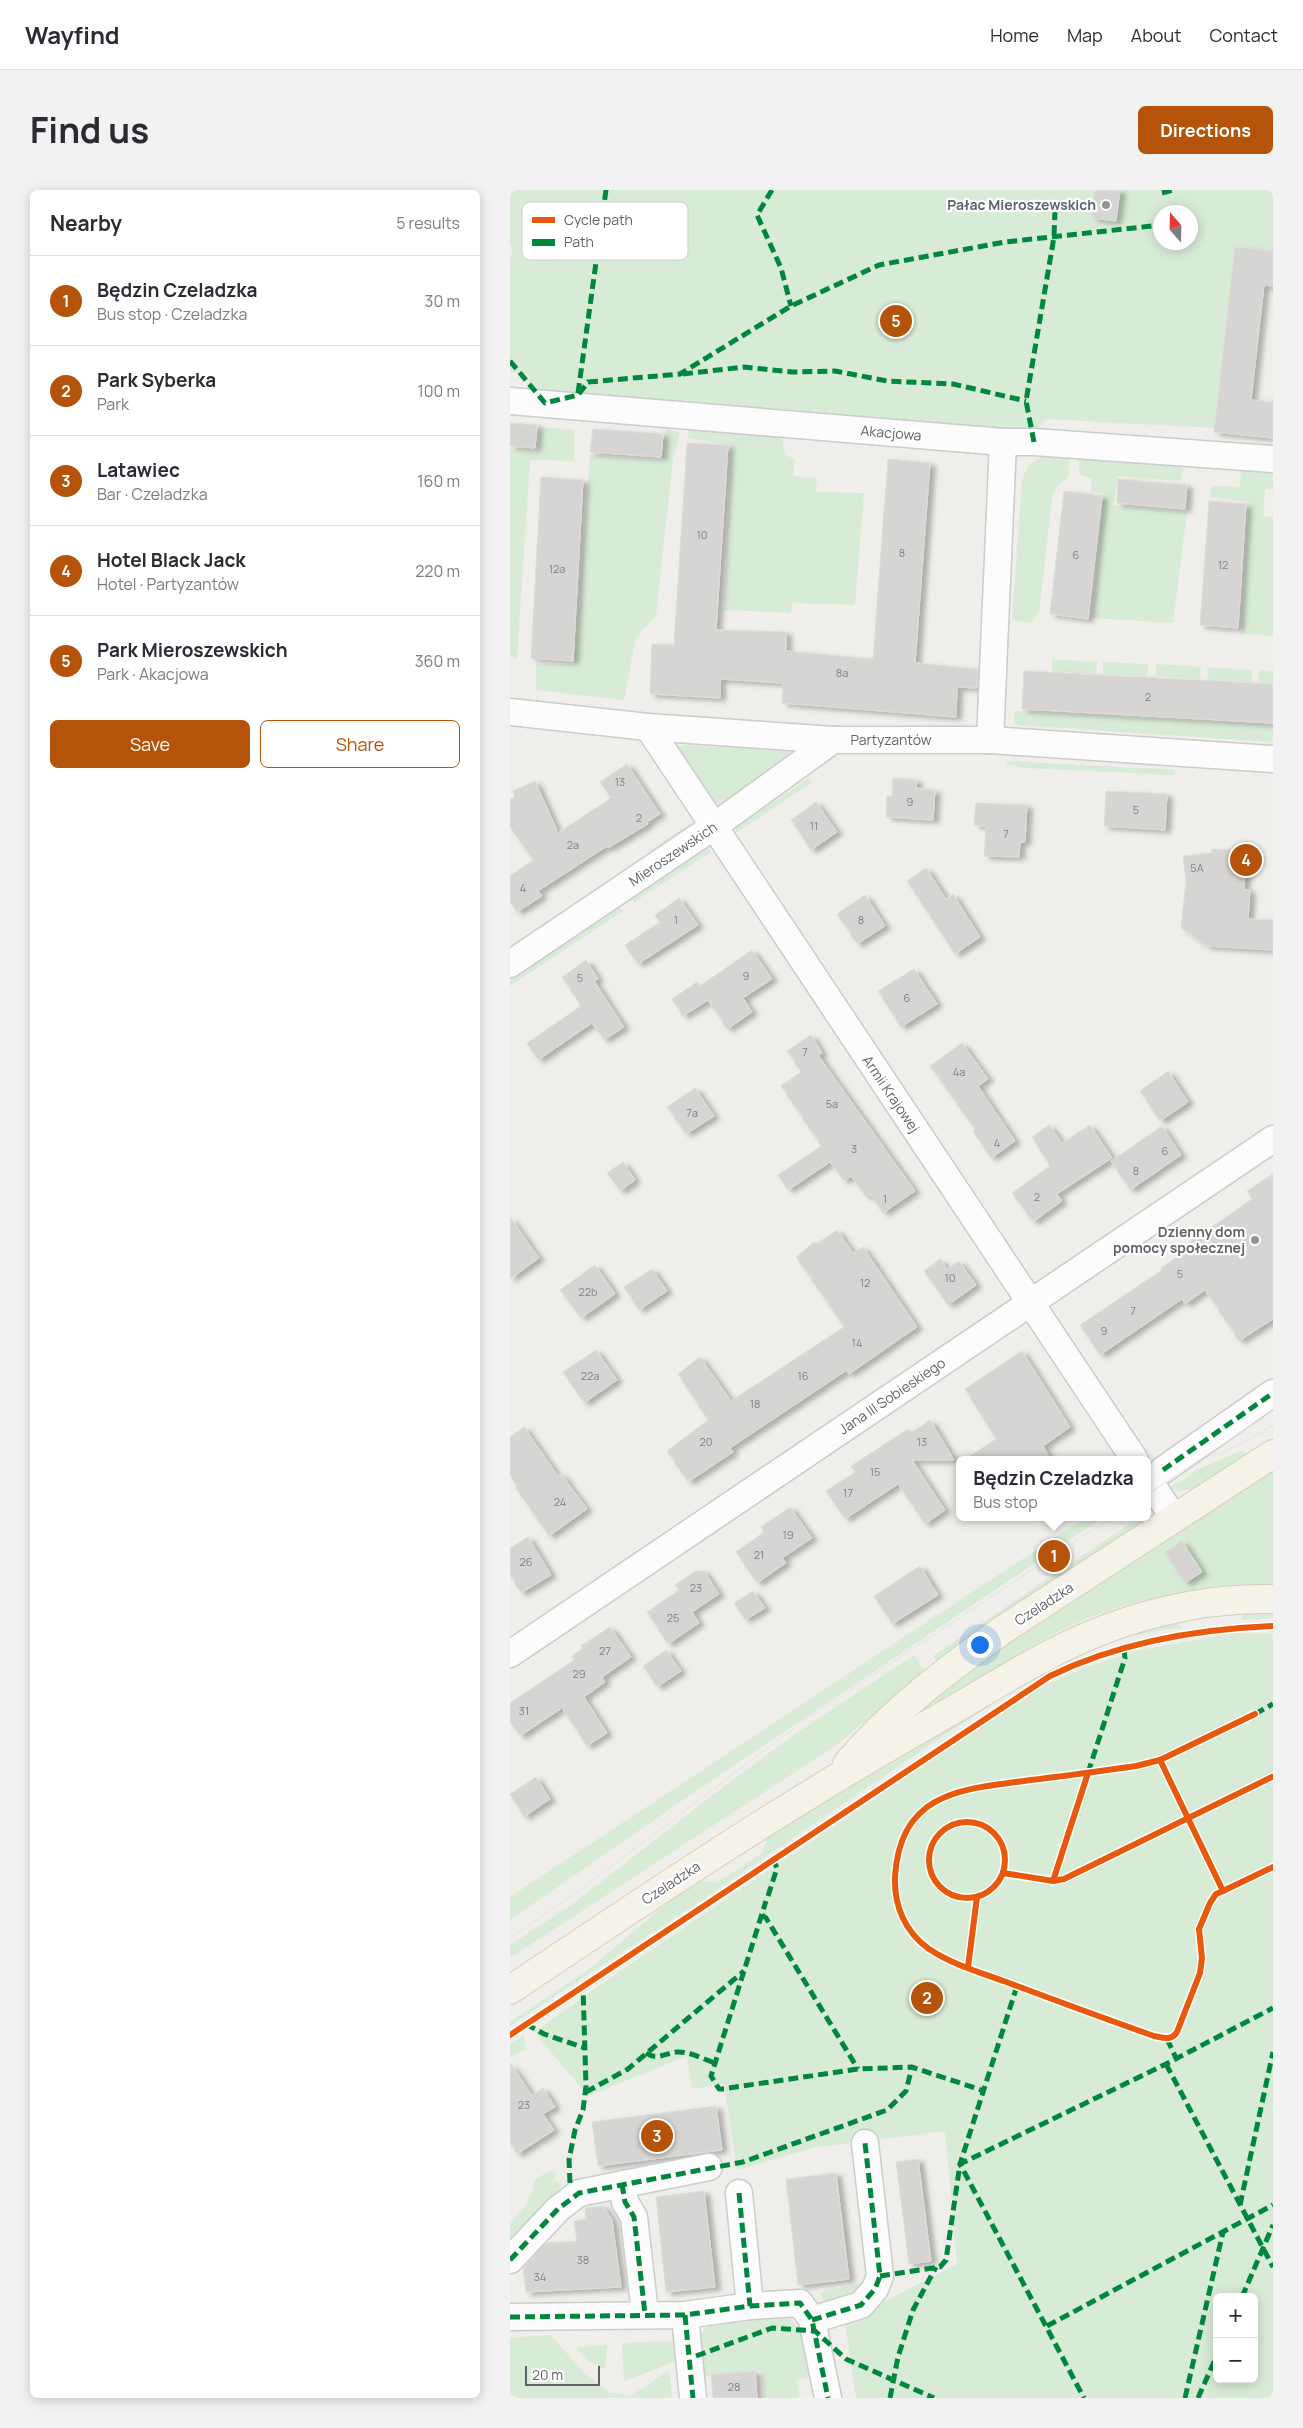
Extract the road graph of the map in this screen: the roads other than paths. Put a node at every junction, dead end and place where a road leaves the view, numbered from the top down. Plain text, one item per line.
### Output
1 (510, 401) edge
2 (1003, 442) junction
3 (1273, 459) edge
4 (510, 712) edge
5 (648, 727) junction
6 (833, 740) junction
7 (990, 740) junction
8 (1273, 759) edge
9 (713, 827) junction
10 (510, 964) edge
11 (1273, 1139) edge
12 (1030, 1303) junction
13 (1273, 1393) edge
14 (1273, 1454) edge
15 (1132, 1456) edge
16 (1155, 1475) edge
17 (1174, 1518) junction
18 (1273, 1599) edge
19 (510, 1654) edge
20 (834, 1778) junction
21 (510, 1990) edge
22 (865, 2143) dead end
23 (709, 2167) dead end
24 (622, 2184) junction
25 (739, 2193) dead end
26 (510, 2260) edge
27 (750, 2306) junction
28 (645, 2314) junction
29 (685, 2314) junction
30 (510, 2318) edge
31 (812, 2320) junction
32 (693, 2398) edge
33 (828, 2398) edge

1 - 2 street, Akacjowa
2 - 3 street, Akacjowa
2 - 7 street
4 - 5 street, Partyzantów
5 - 6 street, Partyzantów
5 - 9 street, Armii Krajowej
6 - 7 street, Partyzantów
6 - 9 street, Mieroszewskich
7 - 8 street, Partyzantów
9 - 10 street, Mieroszewskich
9 - 12 street, Armii Krajowej
11 - 12 street, Jana III Sobieskiego
12 - 15 street, Armii Krajowej
12 - 19 street, Jana III Sobieskiego
13 - 16 street
14 - 17 main road, Czeladzka
16 - 17 street
17 - 20 main road, Czeladzka
18 - 20 main road, Czeladzka
20 - 21 main road, Czeladzka
22 - 31 street
23 - 24 street
24 - 26 street
24 - 28 street
25 - 27 street
27 - 29 street
27 - 31 street
28 - 29 street
28 - 30 street
29 - 32 street
31 - 33 street

